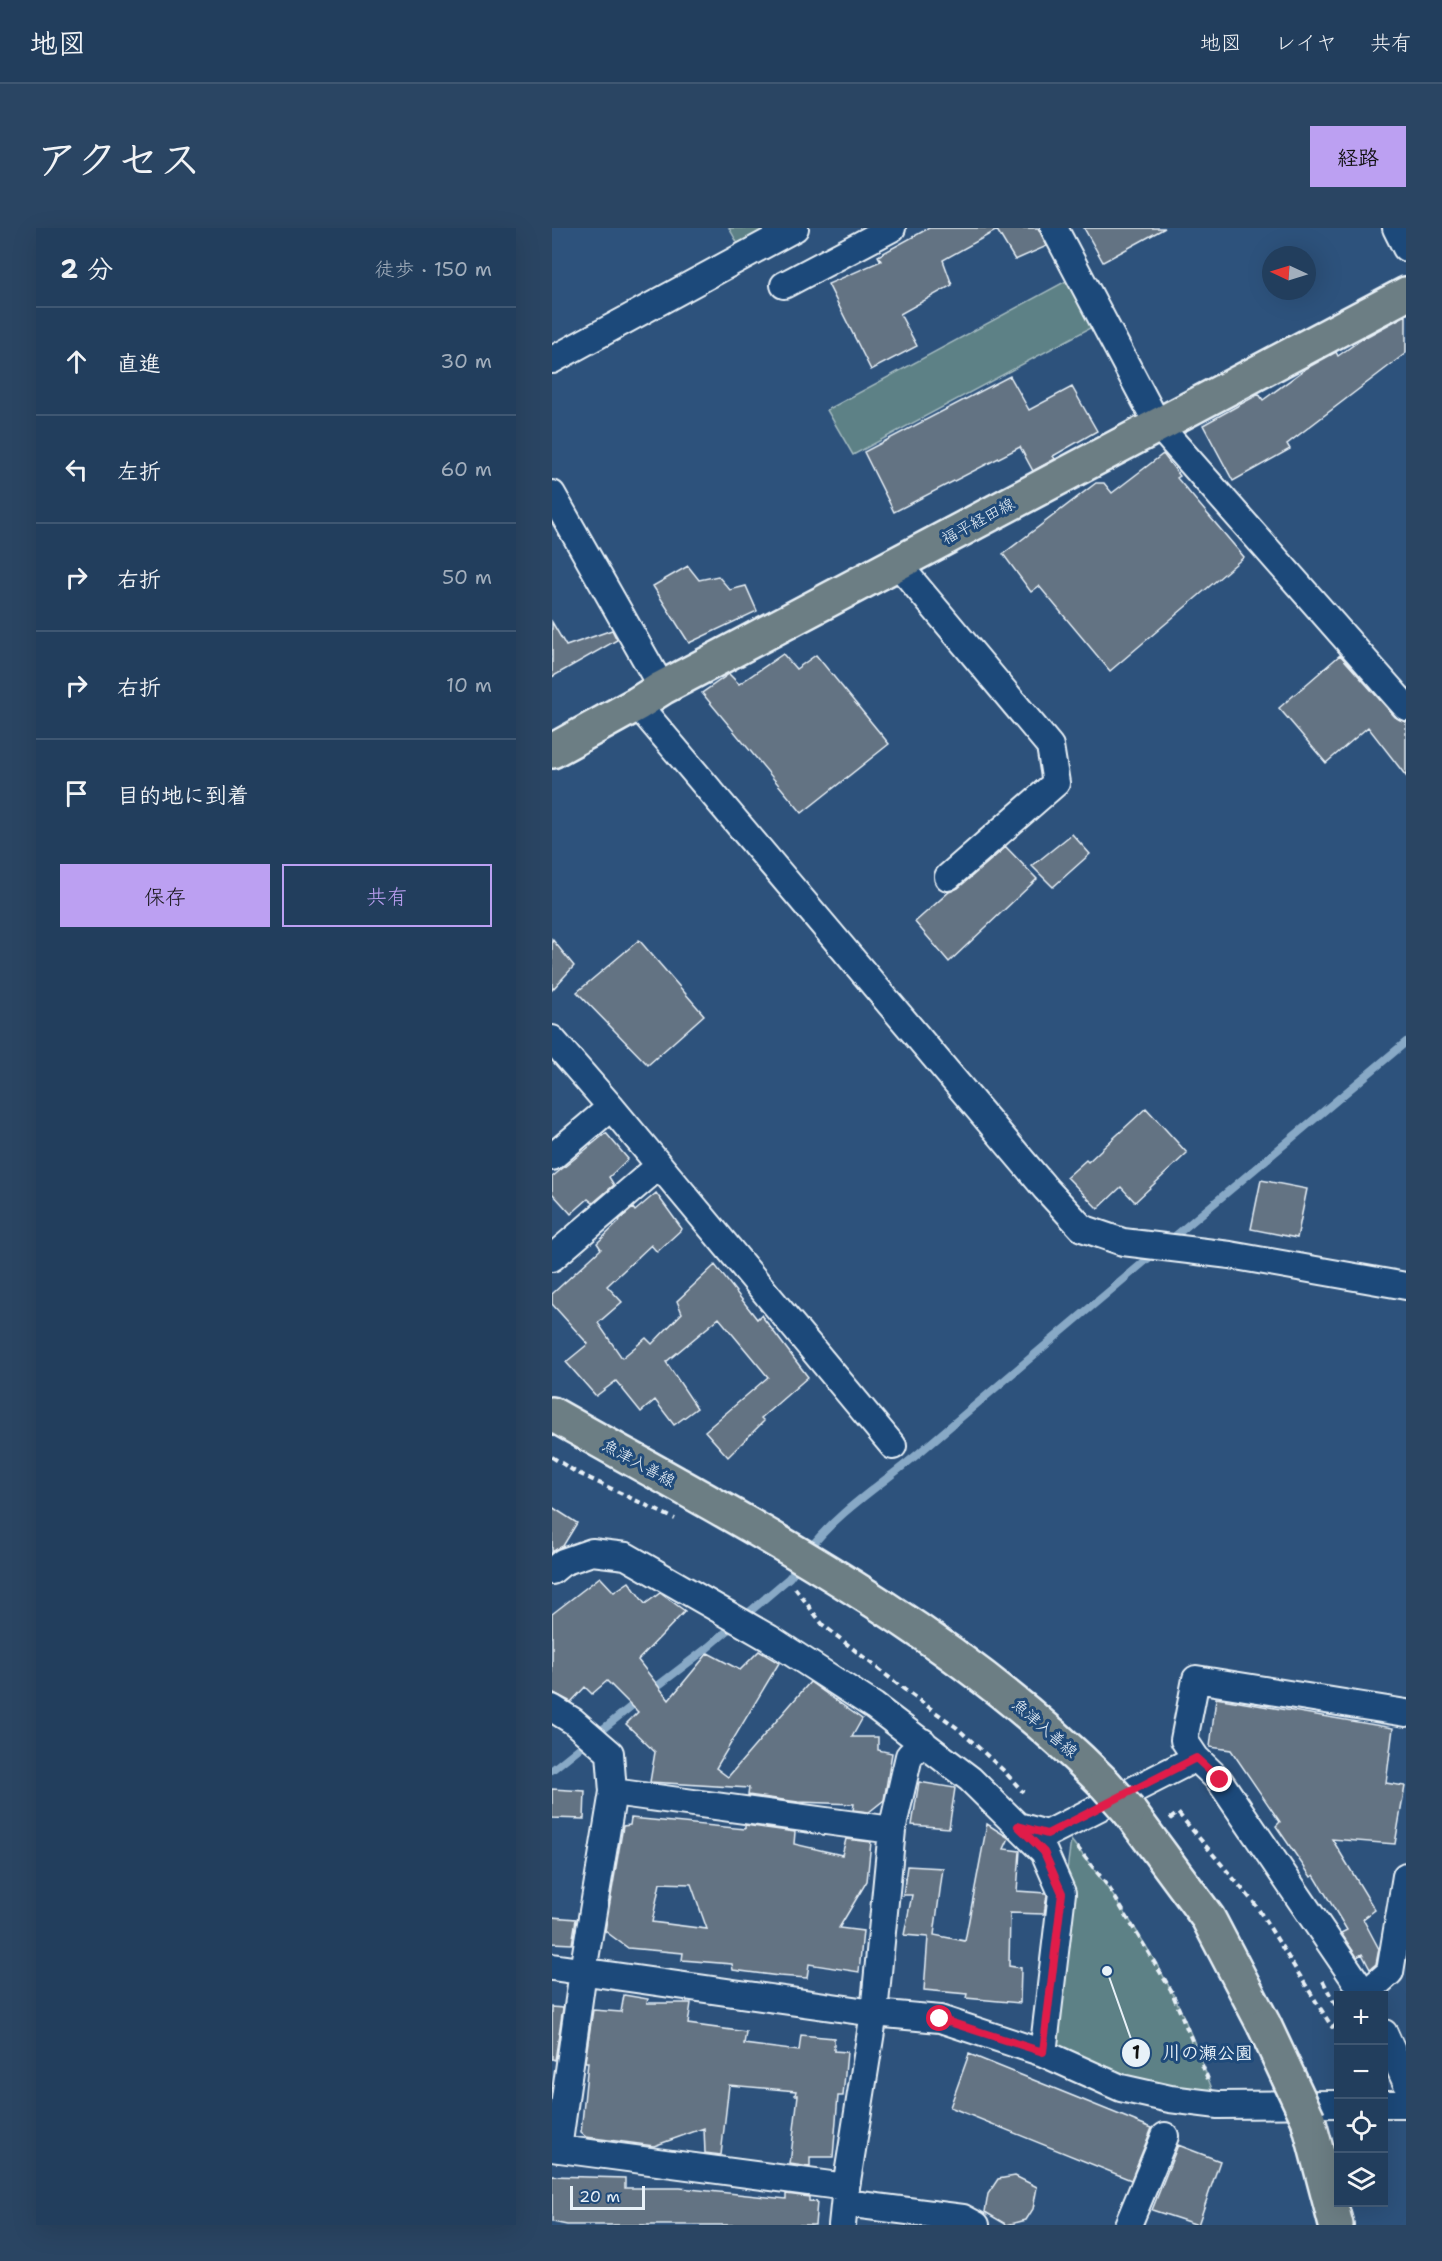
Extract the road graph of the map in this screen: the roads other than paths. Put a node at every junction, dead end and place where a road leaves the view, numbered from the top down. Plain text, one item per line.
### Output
1 (795, 228) edge
2 (892, 228) edge
3 (1054, 228) edge
4 (1395, 228) edge
5 (1406, 248) edge
6 (784, 285) dead end
7 (1406, 294) edge
8 (552, 360) edge
9 (1158, 425) junction
10 (552, 494) edge
11 (897, 563) junction
12 (649, 696) junction
13 (1406, 707) edge
14 (552, 752) edge
15 (948, 877) dead end
16 (552, 1039) edge
17 (612, 1107) junction
18 (552, 1157) edge
19 (659, 1166) junction
20 (552, 1258) edge
21 (1406, 1286) edge
22 (552, 1414) edge
23 (893, 1446) dead end
24 (552, 1571) edge
25 (552, 1708) edge
26 (1406, 1713) edge
27 (923, 1742) junction
28 (1196, 1758) junction
29 (613, 1792) junction
30 (1018, 1826) junction
31 (892, 1830) junction
32 (1406, 1876) edge
33 (552, 1967) edge
34 (583, 1971) junction
35 (1363, 1991) edge
36 (1370, 1991) edge
37 (874, 2013) junction
38 (1388, 2044) edge
39 (1043, 2052) junction
40 (1406, 2082) edge
41 (1334, 2104) edge
42 (1388, 2104) edge
43 (1406, 2104) edge
44 (1165, 2136) dead end
45 (555, 2149) edge
46 (844, 2205) edge
47 (976, 2225) edge
48 (1128, 2225) edge
49 (1336, 2225) edge

1 - 8 street
2 - 6 street
3 - 9 street
4 - 5 street
7 - 9 main road, 福平経田線
9 - 11 main road, 福平経田線
9 - 13 street
10 - 12 street
11 - 12 main road, 福平経田線
11 - 15 street
12 - 14 main road, 福平経田線
12 - 21 street
16 - 17 street
17 - 18 street
17 - 19 street
19 - 20 street
19 - 23 street
22 - 49 main road, 魚津入善線, bridge
24 - 27 street
25 - 29 street
26 - 28 street
27 - 30 street
27 - 31 street
28 - 30 street
28 - 35 street
29 - 31 street
29 - 34 street
30 - 39 street
31 - 37 street
32 - 36 street
33 - 34 street
34 - 37 street
34 - 45 street
37 - 39 street
37 - 46 street
38 - 40 street
39 - 41 street
42 - 43 street
44 - 48 street
45 - 46 street
46 - 47 street

